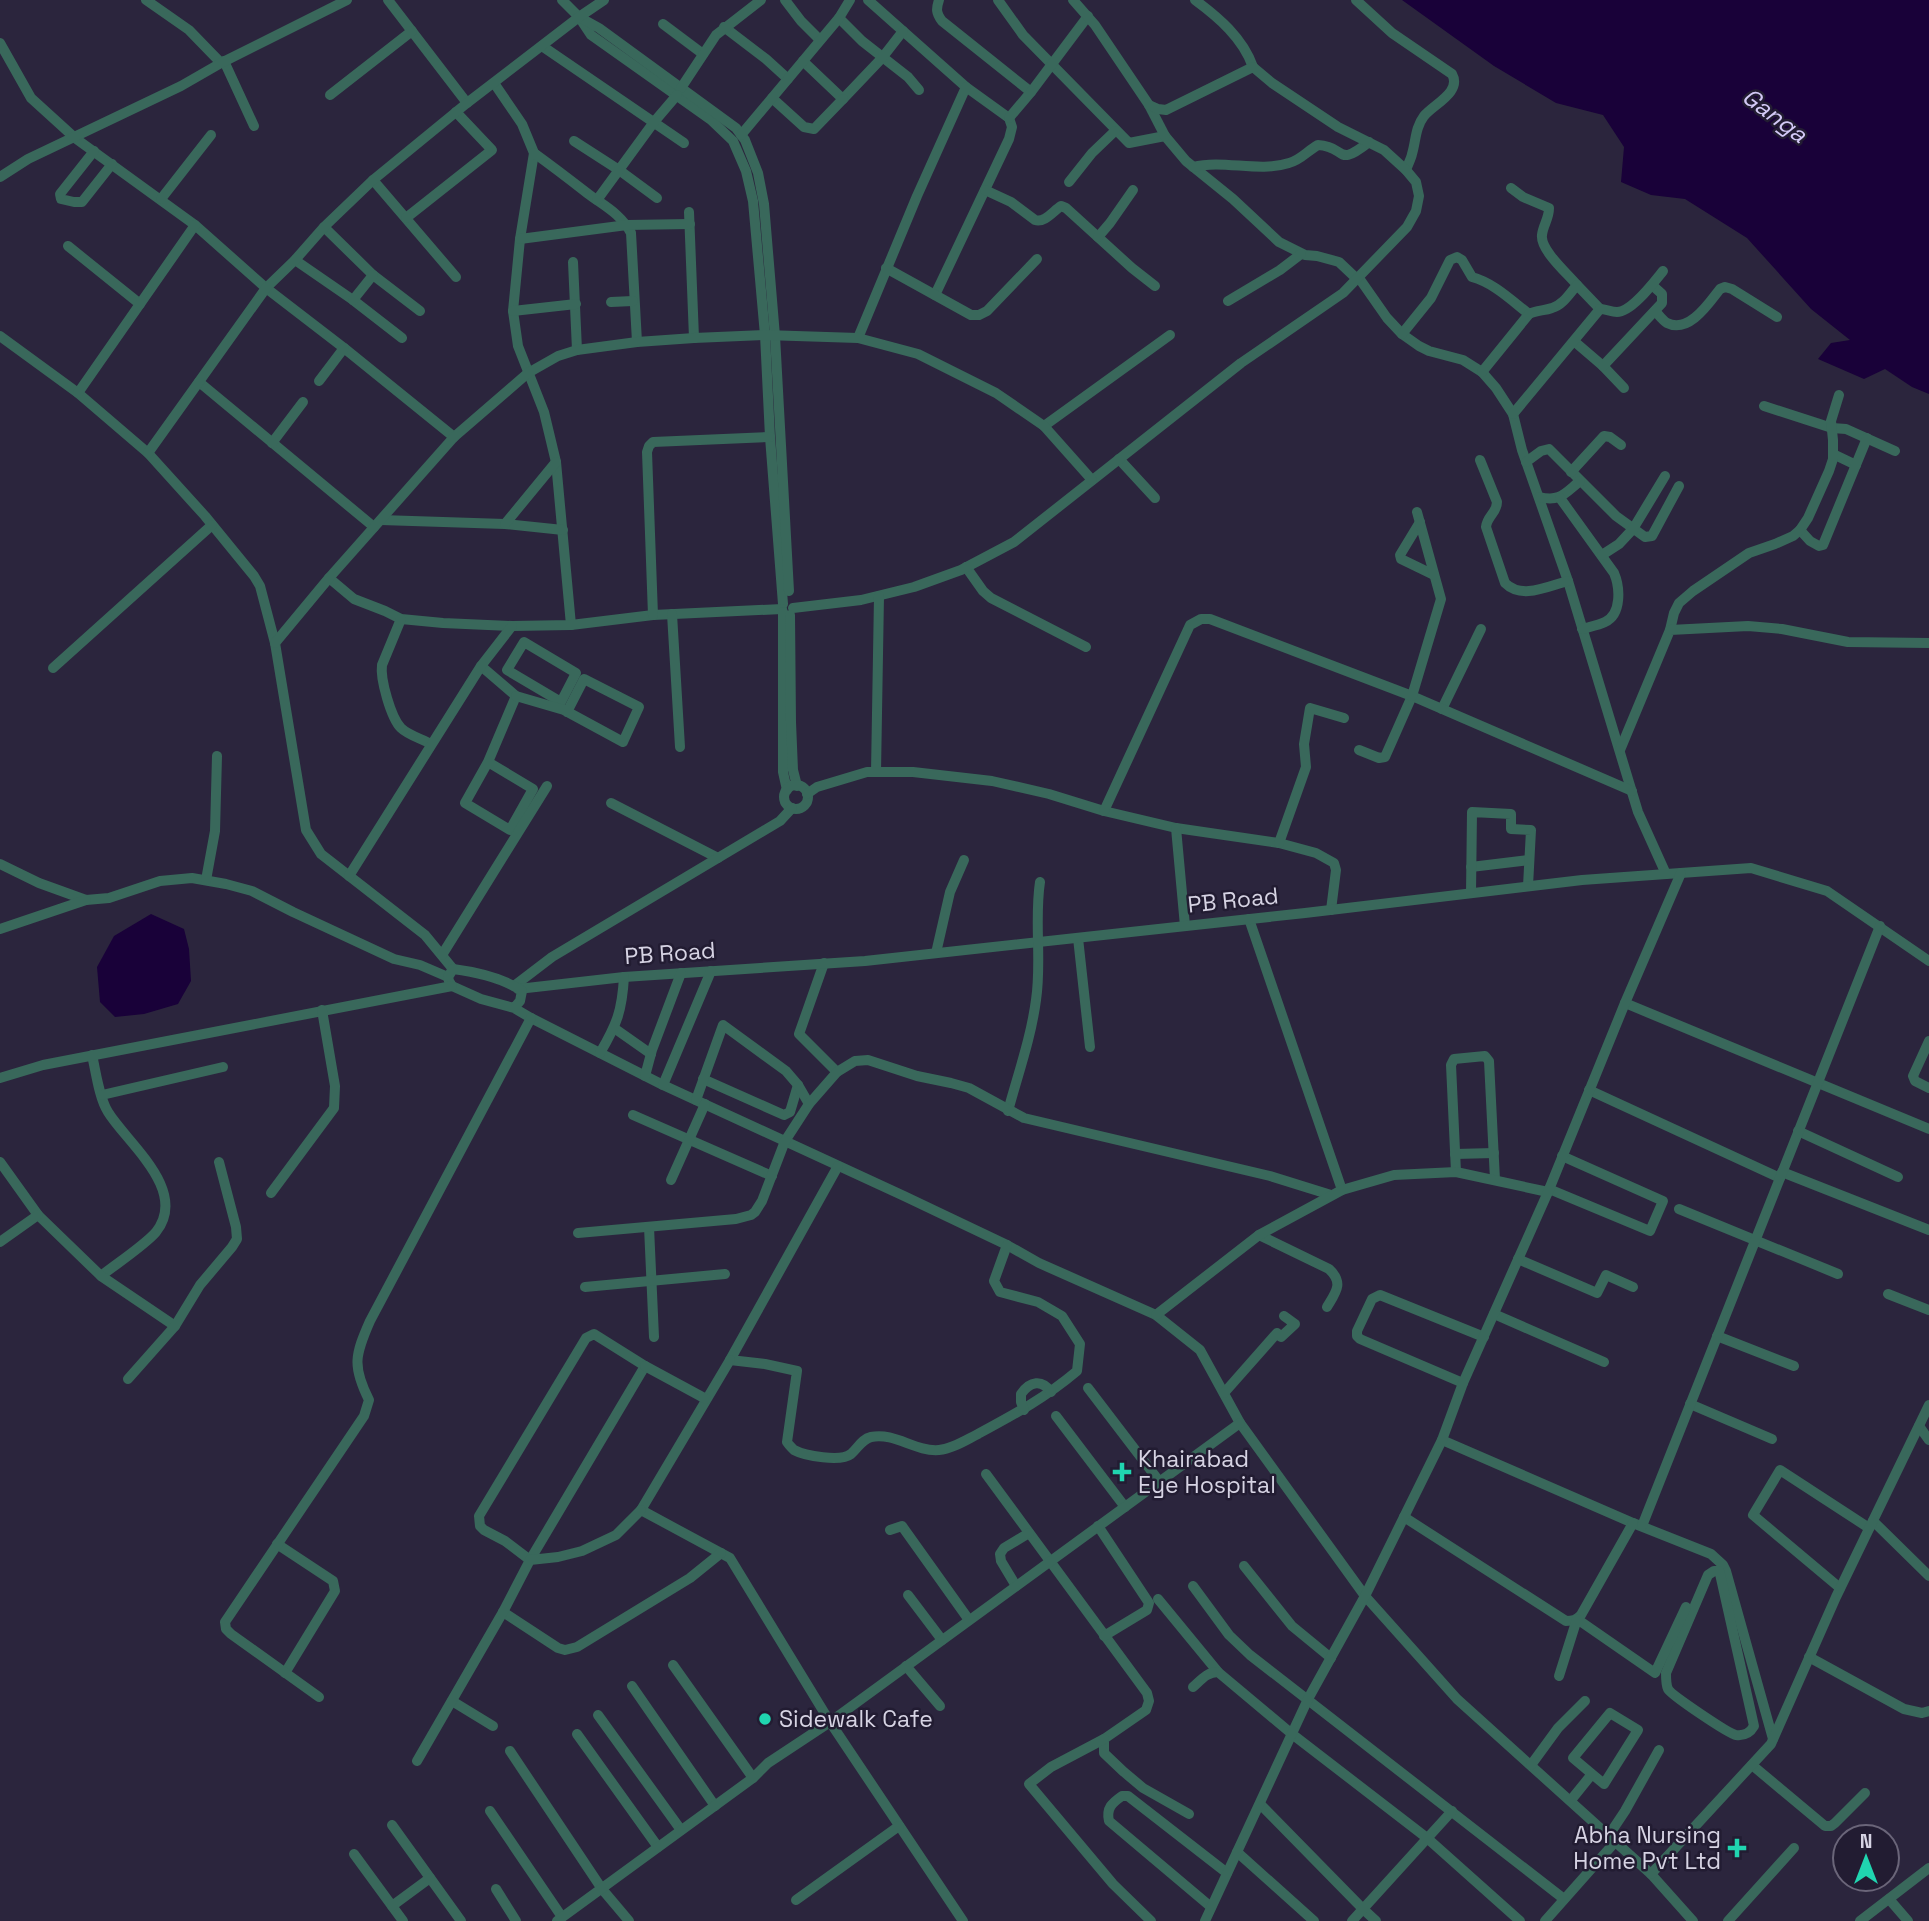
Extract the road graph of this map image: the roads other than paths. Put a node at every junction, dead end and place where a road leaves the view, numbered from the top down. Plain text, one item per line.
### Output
1 (146, 0) edge
2 (347, 0) edge
3 (388, 0) edge
4 (562, 0) edge
5 (604, 0) edge
6 (761, 0) edge
7 (785, 0) edge
8 (850, 0) edge
9 (868, 0) edge
10 (939, 0) edge
11 (998, 0) edge
12 (1073, 0) edge
13 (1195, 0) edge
14 (1356, 0) edge
15 (579, 16) junction
16 (1087, 16) junction
17 (839, 18) junction
18 (663, 24) dead end
19 (724, 27) junction
20 (412, 31) junction
21 (903, 31) junction
22 (820, 40) junction
23 (0, 43) edge
24 (542, 46) junction
25 (703, 54) junction
26 (882, 58) junction
27 (803, 61) junction
28 (223, 62) junction
29 (1053, 64) junction
30 (1253, 67) junction
31 (788, 79) junction
32 (494, 83) junction
33 (966, 87) junction
34 (919, 90) dead end
35 (679, 92) junction
36 (1031, 92) junction
37 (330, 95) dead end
38 (772, 98) junction
39 (843, 99) junction
40 (467, 103) junction
41 (1149, 104) junction
42 (456, 112) junction
43 (1009, 118) junction
44 (654, 122) junction
45 (254, 126) dead end
46 (1115, 131) junction
47 (211, 135) dead end
48 (741, 135) junction
49 (1165, 136) junction
50 (75, 138) junction
51 (574, 141) dead end
52 (1368, 142) junction
53 (684, 143) dead end
54 (94, 151) junction
55 (534, 153) junction
56 (112, 164) junction
57 (1193, 167) junction
58 (619, 170) junction
59 (1406, 170) junction
60 (753, 176) junction
61 (0, 177) edge
62 (373, 180) junction
63 (1069, 182) dead end
64 (1511, 188) dead end
65 (985, 190) junction
66 (1133, 190) dead end
67 (657, 198) dead end
68 (160, 199) junction
69 (597, 200) junction
70 (689, 212) dead end
71 (406, 219) junction
72 (690, 224) junction
73 (195, 225) junction
74 (627, 225) junction
75 (324, 227) junction
76 (1098, 237) junction
77 (520, 239) junction
78 (68, 246) dead end
79 (1301, 254) junction
80 (1037, 259) dead end
81 (295, 260) junction
82 (573, 262) dead end
83 (886, 268) junction
84 (1663, 271) dead end
85 (373, 275) junction
86 (456, 277) dead end
87 (1358, 278) junction
88 (1577, 285) junction
89 (1652, 285) junction
90 (1155, 286) dead end
91 (266, 288) junction
92 (935, 295) junction
93 (353, 300) junction
94 (633, 300) junction
95 (1228, 301) dead end
96 (611, 302) dead end
97 (140, 304) junction
98 (576, 304) junction
99 (1600, 309) junction
100 (420, 311) dead end
101 (513, 311) junction
102 (1655, 311) junction
103 (1530, 314) junction
104 (1777, 317) dead end
105 (1402, 334) junction
106 (1171, 335) dead end
107 (0, 336) edge
108 (770, 336) junction
109 (402, 338) dead end
110 (694, 338) junction
111 (858, 338) junction
112 (636, 342) junction
113 (1574, 342) junction
114 (344, 348) junction
115 (577, 349) junction
116 (1603, 366) junction
117 (1482, 372) junction
118 (528, 373) junction
119 (319, 381) dead end
120 (199, 382) junction
121 (1624, 388) dead end
122 (78, 393) junction
123 (1839, 395) dead end
124 (303, 402) dead end
125 (1764, 406) dead end
126 (1513, 414) junction
127 (1044, 426) junction
128 (1832, 428) junction
129 (454, 437) junction
130 (769, 437) junction
131 (1867, 439) junction
132 (272, 443) junction
133 (1621, 445) dead end
134 (1895, 451) dead end
135 (148, 453) junction
136 (1833, 454) junction
137 (1119, 459) junction
138 (1480, 460) dead end
139 (556, 462) junction
140 (1526, 462) junction
141 (1856, 465) junction
142 (1665, 476) dead end
143 (1575, 477) junction
144 (1092, 480) junction
145 (1679, 486) dead end
146 (1539, 497) junction
147 (1155, 498) dead end
148 (1560, 498) junction
149 (378, 524) junction
150 (505, 524) junction
151 (212, 525) junction
152 (1633, 529) junction
153 (563, 530) junction
154 (1800, 530) junction
155 (1602, 555) junction
156 (967, 567) junction
157 (1434, 575) junction
158 (329, 578) junction
159 (1568, 581) junction
160 (879, 596) junction
161 (787, 608) junction
162 (672, 614) junction
163 (653, 615) junction
164 (401, 619) junction
165 (571, 625) junction
166 (512, 626) junction
167 (1481, 629) dead end
168 (1582, 629) junction
169 (1670, 630) junction
170 (275, 643) junction
171 (1929, 643) edge
172 (1086, 647) dead end
173 (484, 661) junction
174 (53, 668) dead end
175 (508, 670) junction
176 (516, 696) junction
177 (1412, 696) junction
178 (1442, 709) junction
179 (567, 712) junction
180 (1344, 718) dead end
181 (431, 744) junction
182 (680, 747) dead end
183 (1620, 750) junction
184 (1359, 751) dead end
185 (217, 756) dead end
186 (488, 762) junction
187 (876, 772) junction
188 (547, 786) dead end
189 (792, 788) junction
190 (1632, 791) junction
191 (807, 794) junction
192 (611, 803) dead end
193 (792, 808) junction
194 (1104, 811) junction
195 (1176, 828) junction
196 (1279, 843) junction
197 (718, 858) junction
198 (964, 860) dead end
199 (1530, 860) junction
200 (0, 864) edge
201 (1471, 867) junction
202 (1681, 873) junction
203 (1666, 874) junction
204 (349, 876) junction
205 (206, 880) junction
206 (1040, 881) dead end
207 (1528, 886) junction
208 (1471, 893) junction
209 (86, 900) junction
210 (1331, 910) junction
211 (1249, 919) junction
212 (1185, 926) junction
213 (1880, 926) junction
214 (0, 929) edge
215 (1078, 938) junction
216 (1038, 942) junction
217 (936, 953) junction
218 (442, 956) junction
219 (1929, 961) edge
220 (824, 963) junction
221 (711, 971) junction
222 (681, 973) junction
223 (451, 977) junction
224 (624, 977) junction
225 (516, 987) junction
226 (1625, 1003) junction
227 (514, 1008) junction
228 (322, 1010) junction
229 (531, 1018) junction
230 (614, 1028) junction
231 (1929, 1041) edge
232 (1090, 1046) dead end
233 (600, 1053) junction
234 (651, 1054) junction
235 (92, 1055) junction
236 (223, 1067) dead end
237 (837, 1072) junction
238 (645, 1076) junction
239 (0, 1078) edge
240 (704, 1079) junction
241 (1818, 1082) junction
242 (663, 1085) junction
243 (798, 1085) junction
244 (1929, 1088) edge
245 (1589, 1090) junction
246 (102, 1095) junction
247 (701, 1102) junction
248 (809, 1104) junction
249 (1008, 1111) junction
250 (634, 1115) dead end
251 (1929, 1129) edge
252 (1798, 1131) junction
253 (689, 1140) junction
254 (785, 1141) junction
255 (1494, 1153) junction
256 (1455, 1154) junction
257 (1562, 1156) junction
258 (0, 1162) edge
259 (219, 1162) dead end
260 (838, 1166) junction
261 (1456, 1172) junction
262 (1781, 1175) junction
263 (772, 1176) junction
264 (1898, 1177) dead end
265 (671, 1180) dead end
266 (1495, 1180) junction
267 (1342, 1190) junction
268 (1548, 1190) junction
269 (271, 1193) dead end
270 (1331, 1195) junction
271 (1679, 1209) dead end
272 (38, 1214) junction
273 (649, 1227) junction
274 (1929, 1230) edge
275 (578, 1233) dead end
276 (1259, 1235) junction
277 (1755, 1241) junction
278 (0, 1242) edge
279 (1007, 1245) junction
280 (1518, 1259) junction
281 (725, 1274) dead end
282 (1838, 1274) dead end
283 (102, 1276) junction
284 (651, 1281) junction
285 (585, 1287) dead end
286 (1633, 1287) dead end
287 (1888, 1294) dead end
288 (1327, 1307) dead end
289 (1929, 1310) edge
290 (1494, 1314) junction
291 (1156, 1315) junction
292 (1284, 1317) dead end
293 (175, 1326) junction
294 (1717, 1336) junction
295 (654, 1337) dead end
296 (1483, 1337) junction
297 (730, 1360) junction
298 (1604, 1362) dead end
299 (645, 1366) junction
300 (1794, 1366) dead end
301 (128, 1379) dead end
302 (1463, 1383) junction
303 (1088, 1388) dead end
304 (1051, 1392) junction
305 (1224, 1393) junction
306 (706, 1399) junction
307 (1690, 1404) junction
308 (1929, 1405) edge
309 (1024, 1410) junction
310 (1056, 1416) dead end
311 (1240, 1423) junction
312 (1919, 1426) junction
313 (1772, 1439) dead end
314 (1441, 1440) junction
315 (1929, 1440) edge
316 (986, 1474) dead end
317 (1159, 1482) junction
318 (1125, 1507) junction
319 (641, 1510) junction
320 (1404, 1517) junction
321 (1637, 1525) junction
322 (1871, 1525) junction
323 (1098, 1526) junction
324 (890, 1530) dead end
325 (1029, 1532) junction
326 (277, 1544) junction
327 (721, 1553) junction
328 (1712, 1554) junction
329 (530, 1560) junction
330 (1051, 1561) junction
331 (1244, 1566) dead end
332 (1929, 1576) edge
333 (1016, 1586) junction
334 (1193, 1586) dead end
335 (1840, 1588) junction
336 (908, 1595) dead end
337 (1365, 1596) junction
338 (1158, 1599) dead end
339 (503, 1612) junction
340 (1577, 1619) junction
341 (969, 1620) junction
342 (1104, 1636) junction
343 (942, 1640) junction
344 (1742, 1647) junction
345 (1809, 1657) junction
346 (1331, 1658) junction
347 (673, 1665) dead end
348 (906, 1666) junction
349 (285, 1672) junction
350 (1218, 1672) junction
351 (1559, 1676) dead end
352 (632, 1686) dead end
353 (1193, 1687) dead end
354 (319, 1697) dead end
355 (1308, 1699) junction
356 (1585, 1700) dead end
357 (452, 1701) junction
358 (940, 1706) dead end
359 (1929, 1711) edge
360 (597, 1715) dead end
361 (830, 1722) junction
362 (493, 1726) dead end
363 (577, 1734) dead end
364 (1292, 1734) junction
365 (1104, 1739) junction
366 (1773, 1739) junction
367 (1659, 1750) dead end
368 (510, 1751) dead end
369 (417, 1761) dead end
370 (1531, 1765) junction
371 (1752, 1765) junction
372 (1592, 1774) junction
373 (753, 1778) junction
374 (1865, 1793) dead end
375 (1571, 1800) junction
376 (1260, 1804) junction
377 (715, 1806) junction
378 (490, 1811) dead end
379 (1452, 1811) junction
380 (1189, 1814) dead end
381 (392, 1825) dead end
382 (899, 1826) junction
383 (681, 1830) junction
384 (1427, 1838) junction
385 (1613, 1838) junction
386 (658, 1847) junction
387 (1794, 1847) dead end
388 (1237, 1852) junction
389 (354, 1854) dead end
390 (1925, 1871) edge
391 (1227, 1873) junction
392 (1651, 1874) junction
393 (430, 1878) junction
394 (1929, 1884) edge
395 (496, 1889) dead end
396 (602, 1889) junction
397 (1564, 1899) junction
398 (1889, 1899) junction
399 (796, 1900) dead end
400 (392, 1906) junction
401 (1212, 1907) junction
402 (1363, 1909) junction
403 (560, 1919) edge
404 (959, 1919) edge
405 (403, 1921) edge
406 (461, 1921) edge
407 (516, 1921) edge
408 (629, 1921) edge
409 (1151, 1921) edge
410 (1205, 1921) edge
411 (1314, 1921) edge
412 (1352, 1921) edge
413 (1376, 1921) edge
414 (1520, 1921) edge
415 (1545, 1921) edge
416 (1693, 1921) edge
417 (1728, 1921) edge
418 (1860, 1921) edge
419 (1908, 1921) edge

1 - 28 street
2 - 28 street
3 - 20 street
4 - 15 street
5 - 15 street
6 - 19 street
7 - 22 street
8 - 17 street
9 - 21 street
10 - 36 street
11 - 29 street
12 - 16 street
13 - 30 street
14 - 59 street
15 - 24 street
15 - 35 street
16 - 29 street
16 - 41 street
17 - 22 street
17 - 26 street
18 - 25 street
19 - 25 street
19 - 31 street
20 - 37 street
20 - 40 street
21 - 26 street
21 - 33 street
22 - 27 street
23 - 50 street
24 - 32 street
24 - 44 street
25 - 35 street
26 - 34 street
26 - 39 street
27 - 31 street
27 - 39 street
28 - 45 street
28 - 50 street
29 - 36 street
29 - 46 street
30 - 41 street
30 - 52 street
31 - 38 street
32 - 40 street
32 - 55 street
33 - 43 street
33 - 83 street
35 - 44 street
35 - 48 street
35 - 60 street
36 - 43 street
38 - 39 street
38 - 48 street
40 - 42 street
41 - 49 street
42 - 62 street
42 - 71 street
43 - 65 street
44 - 53 street
44 - 58 street
46 - 49 street
46 - 63 street
47 - 68 street
48 - 60 street
49 - 57 street
50 - 54 street
50 - 61 street
51 - 58 street
52 - 57 street
52 - 59 street
54 - 56 street
54 - 56 street
55 - 69 street
55 - 77 street
56 - 68 street
57 - 79 street
58 - 67 street
58 - 69 street
59 - 87 street
60 - 108 street
62 - 71 street
62 - 75 street
64 - 88 street
65 - 76 street
65 - 92 street
66 - 76 street
68 - 73 street
69 - 74 street
70 - 72 street
71 - 86 street
72 - 74 street
72 - 110 street
73 - 91 street
73 - 97 street
74 - 77 street
74 - 94 street
75 - 81 street
75 - 85 street
76 - 90 street
77 - 101 street
78 - 97 street
79 - 87 street
79 - 95 street
80 - 92 street
81 - 91 street
81 - 93 street
82 - 98 street
83 - 92 street
83 - 111 street
84 - 89 street
85 - 93 street
85 - 100 street
87 - 105 street
87 - 137 street
88 - 99 street
88 - 103 street
89 - 99 street
89 - 102 street
91 - 114 street
91 - 120 street
93 - 109 street
94 - 96 street
94 - 112 street
97 - 122 street
98 - 101 street
98 - 115 street
99 - 113 street
101 - 118 street
102 - 104 street
102 - 116 street
103 - 105 street
103 - 117 street
105 - 117 street
106 - 127 street
107 - 122 street
108 - 110 street
108 - 111 street
108 - 130 street
108 - 161 street
110 - 112 street
111 - 127 street
112 - 115 street
113 - 116 street
113 - 126 street
114 - 119 street
114 - 129 street
115 - 118 street
116 - 121 street
117 - 126 street
118 - 129 street
118 - 139 street
120 - 132 street
120 - 135 street
122 - 135 street
123 - 128 street
124 - 132 street
125 - 128 street
126 - 140 street
127 - 144 street
128 - 131 street
128 - 136 street
129 - 149 street
130 - 161 street
130 - 163 street
131 - 134 street
131 - 141 street
132 - 149 street
133 - 143 street
135 - 151 street
136 - 141 street
136 - 154 street
137 - 144 street
137 - 147 street
138 - 159 street
139 - 150 street
139 - 153 street
140 - 143 street
140 - 146 street
141 - 154 street
142 - 152 street
143 - 148 street
143 - 152 street
144 - 156 street
145 - 152 street
146 - 148 street
146 - 159 street
148 - 155 street
149 - 150 street
149 - 158 street
150 - 153 street
151 - 170 street
151 - 174 street
152 - 155 street
153 - 165 street
154 - 169 street
155 - 168 street
156 - 160 street
156 - 172 street
157 - 157 street
157 - 177 street
158 - 164 street
158 - 170 street
159 - 168 street
160 - 161 street
160 - 187 street
161 - 162 street
161 - 189 street
162 - 163 street
162 - 182 street
163 - 165 street
164 - 166 street
164 - 181 street
165 - 166 street
166 - 173 street
167 - 178 street
168 - 183 street
169 - 171 street
169 - 183 street
170 - 204 street
173 - 175 street
173 - 176 street
173 - 181 street
175 - 175 street
176 - 179 street
176 - 186 street
177 - 178 street
177 - 184 street
177 - 194 street
178 - 190 street
179 - 179 street
180 - 196 street
181 - 204 street
183 - 190 street
185 - 205 street
186 - 186 street
187 - 191 street
187 - 194 street
188 - 218 street
189 - 191 street
189 - 193 street
190 - 203 street
191 - 193 street
192 - 197 street
193 - 197 street
194 - 195 street
195 - 196 street
195 - 212 street
196 - 210 street
197 - 225 street
198 - 217 street
199 - 201 street
199 - 201 street
199 - 207 street
200 - 209 street
201 - 208 street
202 - 203 street, PB Road
202 - 213 street, PB Road
202 - 226 street
203 - 207 street, PB Road
204 - 218 street
205 - 209 street
205 - 223 street
206 - 216 street
207 - 208 street, PB Road
208 - 210 street, PB Road
209 - 214 street
210 - 211 street, PB Road
211 - 212 street, PB Road
211 - 267 street
212 - 215 street, PB Road
213 - 219 street, PB Road
213 - 241 street
215 - 216 street, PB Road
215 - 232 street
216 - 217 street, PB Road
216 - 249 street
217 - 220 street, PB Road
218 - 223 street
220 - 221 street, PB Road
220 - 237 street
221 - 222 street, PB Road
221 - 242 street
222 - 224 street, PB Road
222 - 234 street
223 - 225 street
223 - 227 street
223 - 228 street
224 - 225 street, PB Road
224 - 230 street
225 - 227 street
226 - 241 street
226 - 245 street
227 - 229 street
228 - 235 street
228 - 269 street
229 - 233 street
229 - 326 street
230 - 233 street
230 - 234 street
231 - 244 street
233 - 238 street
234 - 238 street
235 - 239 street
235 - 246 street
236 - 246 street
237 - 248 street
237 - 249 street
238 - 242 street
240 - 243 street
240 - 243 street
240 - 247 street
241 - 251 street
241 - 252 street
242 - 247 street
243 - 248 street
245 - 257 street
245 - 262 street
246 - 283 street
247 - 253 street
247 - 254 street
248 - 254 street
249 - 270 street
250 - 253 street
252 - 262 street
252 - 264 street
253 - 263 street
253 - 265 street
254 - 260 street
254 - 263 street
255 - 256 street
255 - 256 street
255 - 266 street
256 - 261 street
257 - 268 street
257 - 268 street
258 - 272 street
259 - 293 street
260 - 279 street
260 - 297 street
261 - 266 street
261 - 267 street
262 - 274 street
262 - 277 street
263 - 273 street
266 - 268 street
267 - 270 street
268 - 280 street
270 - 276 street
271 - 277 street
272 - 278 street
272 - 283 street
273 - 275 street
273 - 284 street
276 - 288 street
276 - 291 street
277 - 282 street
277 - 294 street
279 - 291 street
279 - 304 street
280 - 286 street
280 - 290 street
281 - 284 street
283 - 293 street
284 - 285 street
284 - 295 street
287 - 289 street
290 - 296 street
290 - 298 street
291 - 305 street
292 - 305 street
293 - 301 street
294 - 300 street
294 - 307 street
296 - 302 street
296 - 302 street
297 - 306 street
297 - 309 street
299 - 306 street
299 - 329 street
299 - 329 street
302 - 314 street
303 - 317 street
304 - 309 street
304 - 309 street
305 - 311 street
306 - 319 street
307 - 313 street
307 - 321 street
308 - 312 street
310 - 318 street
311 - 317 street
311 - 337 street
312 - 315 street
312 - 322 street
314 - 320 street
314 - 321 street
316 - 325 street
317 - 318 street
318 - 323 street
319 - 327 street
319 - 329 street
320 - 337 street
320 - 340 street
321 - 328 street
321 - 340 street
322 - 332 street
322 - 335 street
322 - 335 street
323 - 330 street
323 - 342 street
324 - 341 street
325 - 330 street
325 - 333 street
326 - 349 street
326 - 349 street
327 - 339 street
327 - 361 street
328 - 340 street
328 - 344 street
329 - 339 street
330 - 333 street
330 - 342 street
331 - 346 street
333 - 341 street
334 - 355 street
335 - 345 street
336 - 343 street
337 - 346 street
337 - 370 street
338 - 350 street
339 - 357 street
340 - 351 street
341 - 343 street
342 - 365 street
343 - 348 street
344 - 344 street
344 - 366 street
345 - 359 street
345 - 366 street
346 - 355 street
347 - 373 street
348 - 358 street
348 - 361 street
349 - 354 street
350 - 353 street
350 - 364 street
352 - 377 street
355 - 364 street
355 - 379 street
356 - 370 street
357 - 362 street
357 - 369 street
360 - 383 street
361 - 373 street
361 - 382 street
363 - 386 street
364 - 376 street
364 - 384 street
365 - 380 street
365 - 409 street
366 - 371 street
367 - 385 street
368 - 396 street
370 - 375 street
371 - 374 street
371 - 392 street
372 - 372 street
372 - 375 street
373 - 377 street
375 - 385 street
376 - 388 street
376 - 402 street
377 - 383 street
378 - 403 street
379 - 384 street
379 - 397 street
381 - 393 street
382 - 399 street
382 - 404 street
383 - 386 street
384 - 402 street
384 - 414 street
385 - 392 street
385 - 397 street
386 - 396 street
387 - 417 street
388 - 391 street
388 - 411 street
389 - 400 street
390 - 394 street
390 - 398 street
391 - 401 street
391 - 401 street
392 - 416 street
393 - 400 street
393 - 406 street
395 - 407 street
396 - 403 street
396 - 408 street
397 - 415 street
398 - 418 street
398 - 419 street
400 - 405 street
401 - 410 street
402 - 412 street
402 - 413 street

